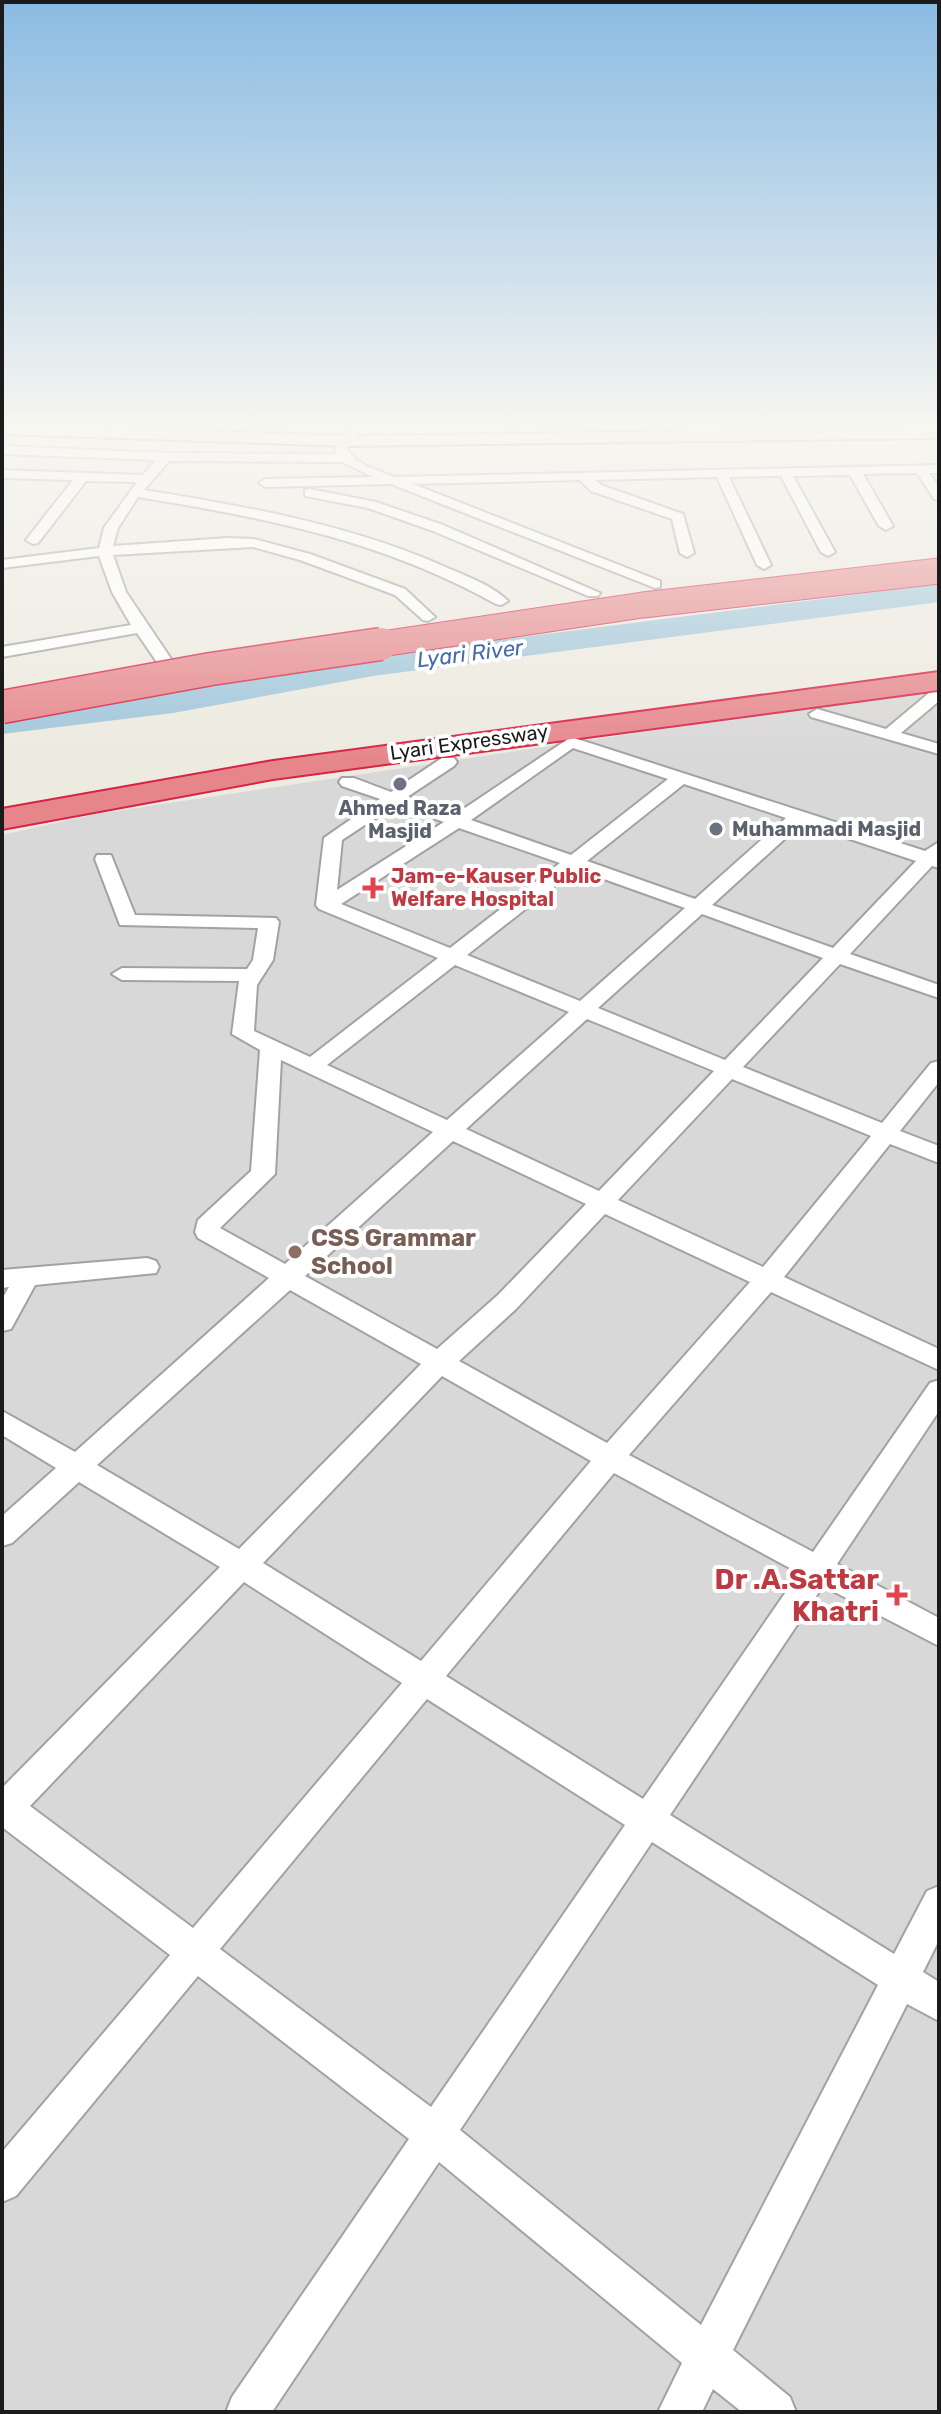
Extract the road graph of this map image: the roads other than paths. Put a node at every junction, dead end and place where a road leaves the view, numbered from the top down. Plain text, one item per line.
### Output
1 (37, 535) edge
2 (108, 535) edge
3 (349, 535) edge
4 (454, 535) edge
5 (528, 535) edge
6 (682, 535) edge
7 (750, 535) edge
8 (819, 535) edge
9 (33, 540) dead end
10 (105, 551) junction
11 (828, 552) dead end
12 (687, 553) dead end
13 (2, 564) edge
14 (764, 565) dead end
15 (939, 571) edge
16 (655, 584) dead end
17 (593, 593) dead end
18 (501, 601) dead end
19 (428, 617) dead end
20 (137, 628) junction
21 (2, 652) edge
22 (180, 684) dead end
23 (937, 689) edge
24 (2, 707) edge
25 (817, 714) dead end
26 (888, 735) junction
27 (939, 749) edge
28 (448, 762) dead end
29 (681, 778) junction
30 (348, 782) dead end
31 (397, 798) junction
32 (799, 816) junction
33 (2, 819) edge
34 (459, 820) junction
35 (936, 856) edge
36 (104, 859) dead end
37 (574, 862) junction
38 (326, 905) junction
39 (699, 906) junction
40 (837, 955) junction
41 (452, 957) junction
42 (122, 974) dead end
43 (256, 975) junction
44 (939, 992) edge
45 (584, 1010) junction
46 (271, 1047) junction
47 (312, 1066) junction
48 (939, 1068) edge
49 (728, 1069) junction
50 (450, 1131) junction
51 (886, 1133) junction
52 (939, 1155) edge
53 (601, 1202) junction
54 (147, 1267) dead end
55 (14, 1278) edge
56 (286, 1278) junction
57 (767, 1280) junction
58 (2, 1322) edge
59 (939, 1360) edge
60 (439, 1363) junction
61 (939, 1390) edge
62 (2, 1422) edge
63 (610, 1458) junction
64 (75, 1468) junction
65 (2, 1534) edge
66 (243, 1566) junction
67 (820, 1569) junction
68 (939, 1633) edge
69 (424, 1679) junction
70 (3, 1807) edge
71 (649, 1821) junction
72 (939, 1903) edge
73 (196, 1951) junction
74 (900, 1979) junction
75 (939, 2003) edge
76 (436, 2135) junction
77 (2, 2182) edge
78 (707, 2357) junction
79 (247, 2412) edge
80 (679, 2412) edge
81 (775, 2412) edge

1 - 9 street
2 - 10 street
3 - 18 street
4 - 17 street
5 - 16 street
6 - 12 street
7 - 14 street
8 - 11 street
10 - 13 street
10 - 19 street
10 - 20 street
15 - 24 highway, bridge
20 - 21 street
20 - 22 street
23 - 26 street
23 - 33 highway, Lyari Expressway
25 - 26 street
26 - 27 street
28 - 31 street
29 - 32 street
29 - 34 street
29 - 37 street
30 - 31 street
31 - 34 street
31 - 38 street
32 - 35 street
32 - 39 street
34 - 37 street
34 - 38 street
35 - 40 street
36 - 43 street
37 - 39 street
37 - 41 street
38 - 41 street
39 - 40 street
39 - 45 street
40 - 44 street
40 - 49 street
41 - 45 street
41 - 47 street
42 - 43 street
43 - 46 street
45 - 49 street
45 - 50 street
46 - 47 street
46 - 56 street
47 - 50 street
48 - 51 street
49 - 51 street
49 - 53 street
50 - 53 street
50 - 56 street
51 - 52 street
51 - 57 street
53 - 57 street
53 - 60 street
54 - 55 street
55 - 58 street
56 - 60 street
56 - 64 street
57 - 59 street
57 - 63 street
60 - 63 street
60 - 66 street
61 - 67 street
62 - 64 street
63 - 67 street
63 - 69 street
64 - 65 street
64 - 66 street
66 - 69 street
66 - 70 street
67 - 68 street
67 - 71 street
69 - 71 street
69 - 73 street
70 - 73 street
71 - 74 street
71 - 76 street
72 - 74 street
73 - 76 street
73 - 77 street
74 - 75 street
74 - 78 street
76 - 78 street
76 - 79 street
78 - 80 street
78 - 81 street

